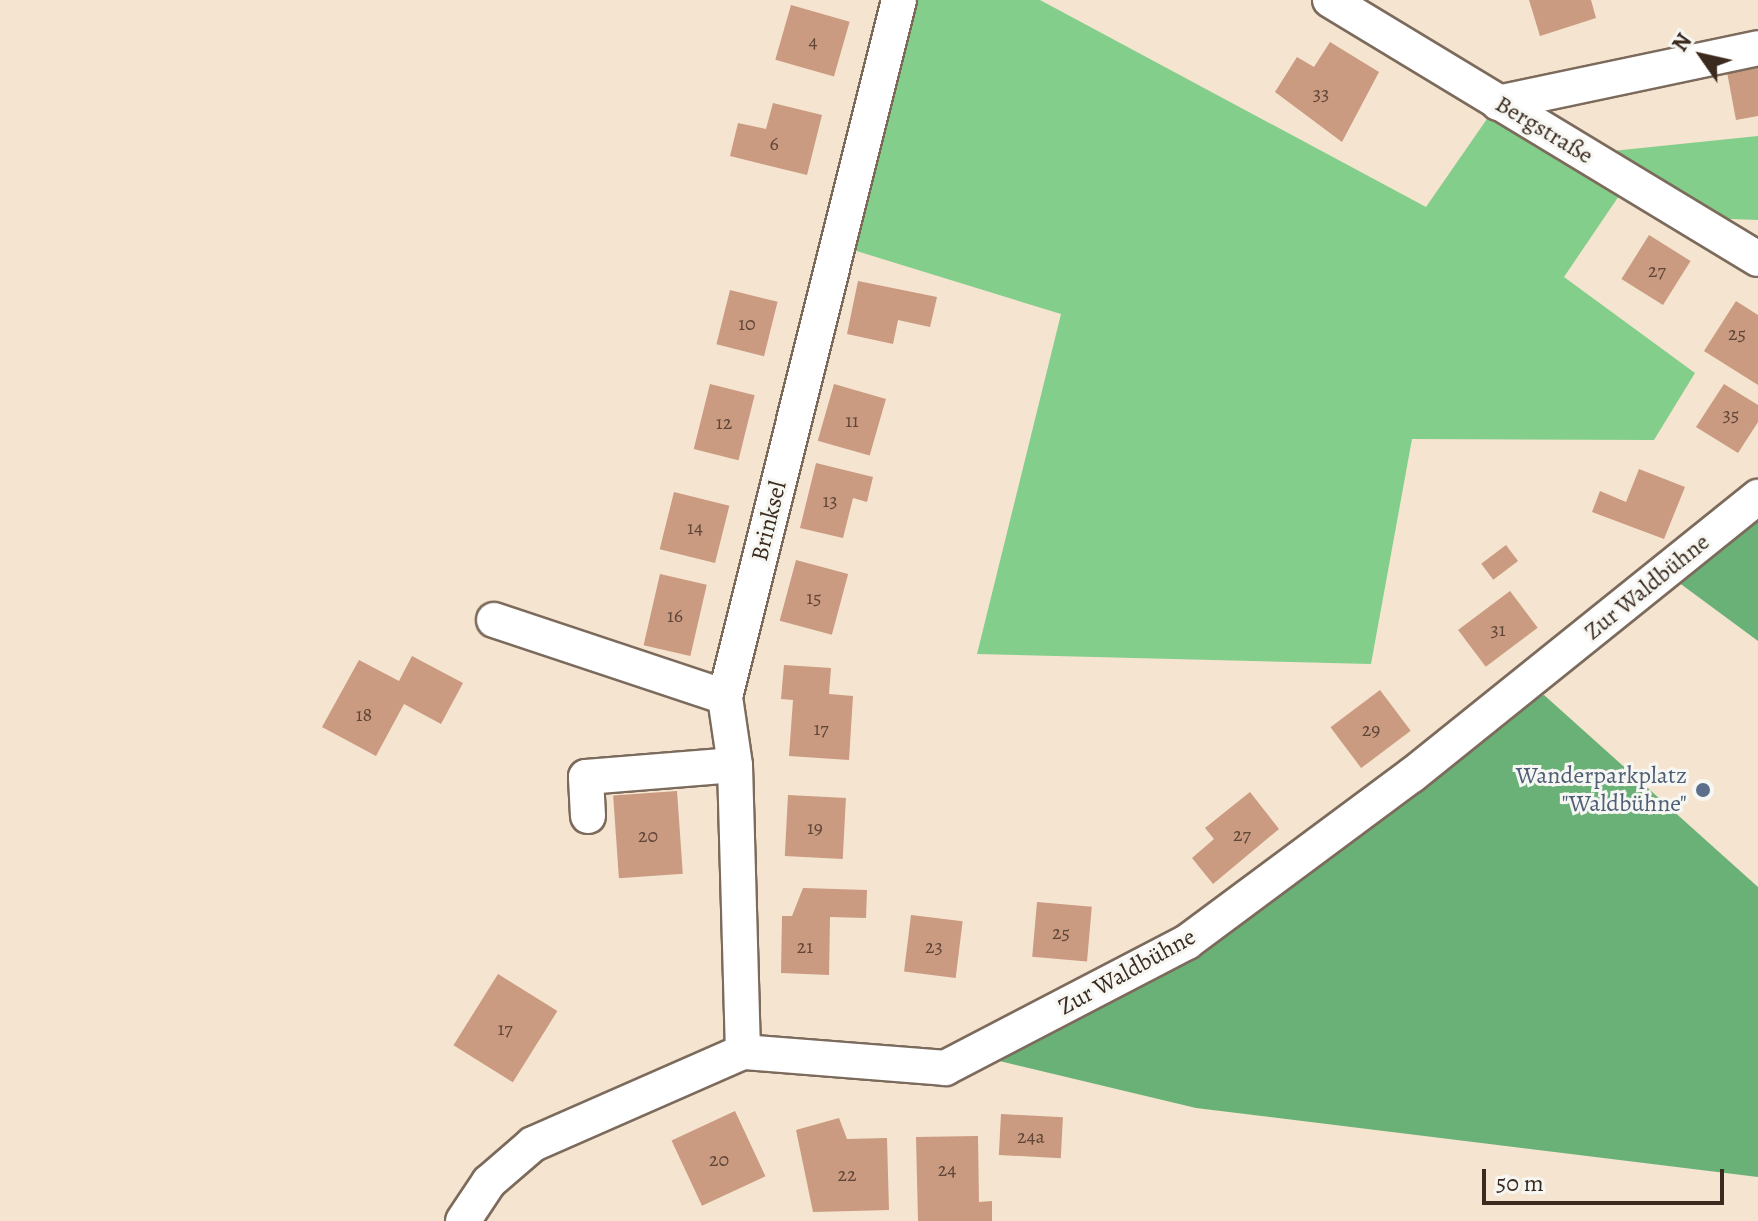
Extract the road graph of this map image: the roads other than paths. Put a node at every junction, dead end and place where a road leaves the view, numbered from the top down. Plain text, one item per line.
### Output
1 (899, 0) edge
2 (1330, 0) edge
3 (1758, 48) edge
4 (1498, 103) junction
5 (1758, 259) edge
6 (1758, 497) edge
7 (494, 620) dead end
8 (725, 697) junction
9 (735, 765) junction
10 (588, 816) dead end
11 (743, 1052) junction
12 (463, 1221) edge

1 - 8 street, Brinksel
2 - 4 street, Bergstraße
3 - 4 street
4 - 5 street, Bergstraße
6 - 11 street, Zur Waldbühne
7 - 8 street
8 - 9 street, Brinksel
9 - 10 street
9 - 11 street, Brinksel
11 - 12 street, Zur Waldbühne

